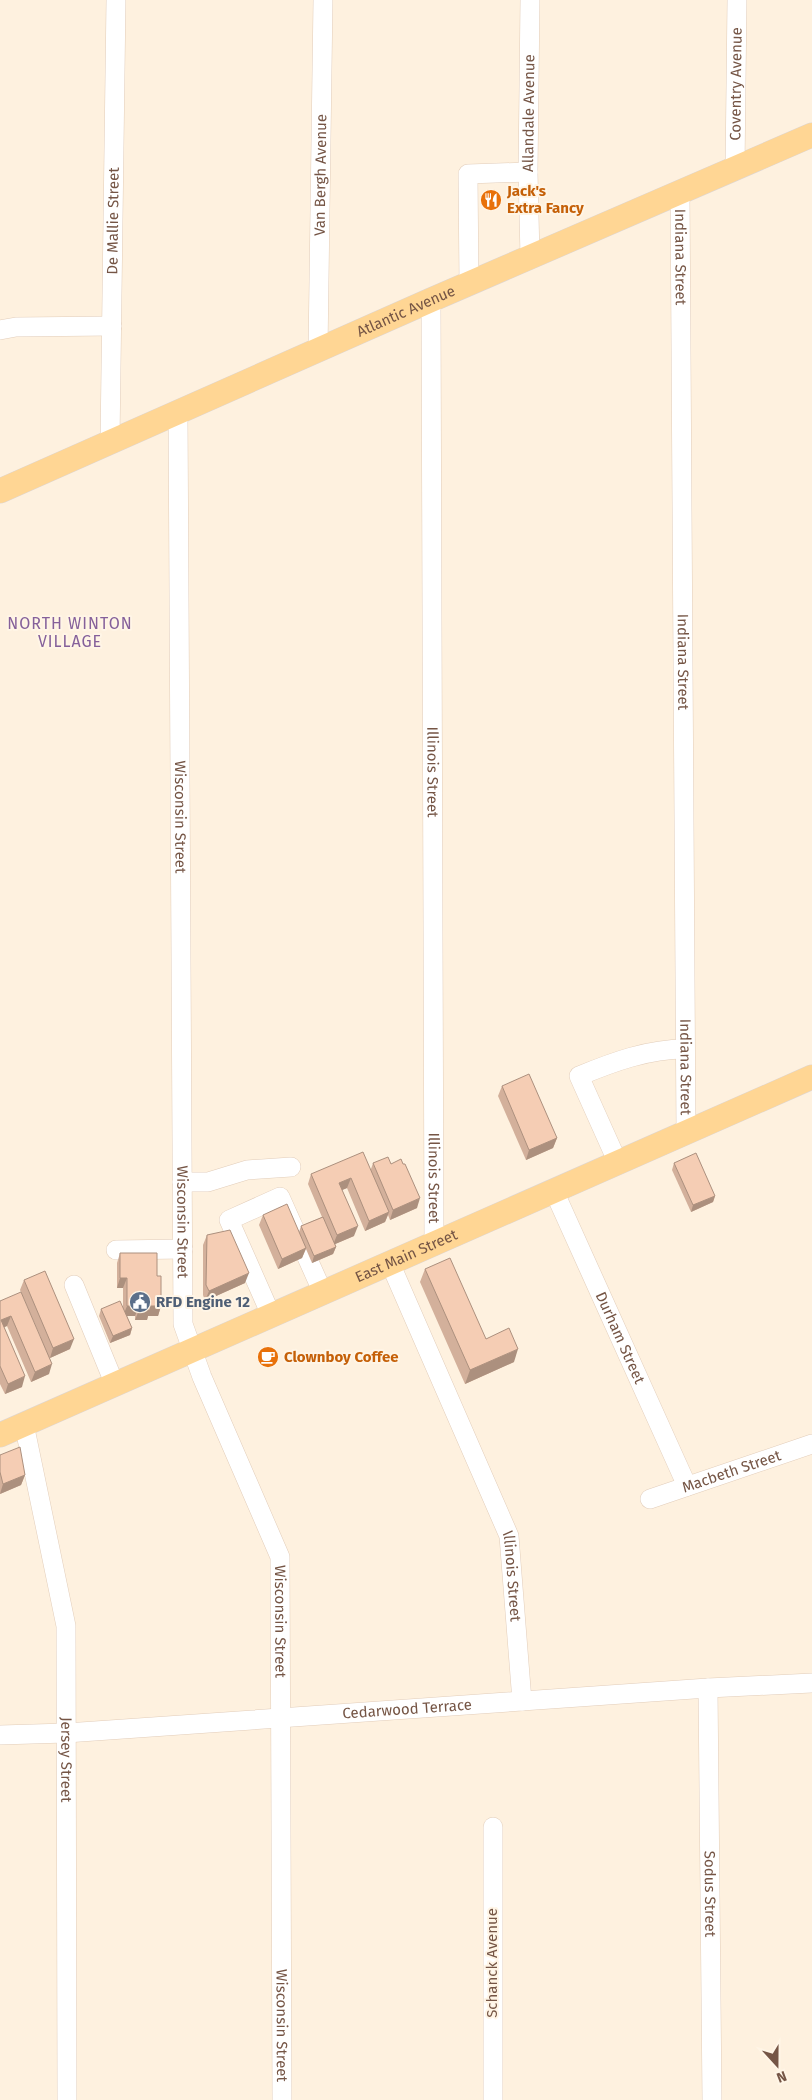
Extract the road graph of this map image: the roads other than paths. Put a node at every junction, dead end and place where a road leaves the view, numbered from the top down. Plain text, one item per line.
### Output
1 (116, 0) edge
2 (323, 0) edge
3 (530, 0) edge
4 (737, 0) edge
5 (812, 135) edge
6 (735, 168) junction
7 (528, 172) junction
8 (680, 192) junction
9 (530, 258) junction
10 (469, 284) junction
11 (431, 300) junction
12 (112, 326) junction
13 (0, 330) edge
14 (318, 350) junction
15 (178, 413) junction
16 (110, 442) junction
17 (0, 491) edge
18 (685, 1049) junction
19 (812, 1077) edge
20 (686, 1133) junction
21 (618, 1163) junction
22 (291, 1167) dead end
23 (182, 1182) junction
24 (554, 1191) junction
25 (434, 1244) junction
26 (183, 1249) junction
27 (116, 1250) dead end
28 (390, 1263) junction
29 (74, 1285) dead end
30 (323, 1293) junction
31 (271, 1315) junction
32 (191, 1351) junction
33 (115, 1385) junction
34 (24, 1424) junction
35 (0, 1435) edge
36 (812, 1444) edge
37 (687, 1486) junction
38 (650, 1499) dead end
39 (812, 1683) edge
40 (708, 1688) junction
41 (522, 1701) junction
42 (280, 1718) junction
43 (66, 1733) junction
44 (0, 1735) edge
45 (493, 1827) dead end
46 (67, 2100) edge
47 (282, 2100) edge
48 (493, 2100) edge
49 (712, 2100) edge

1 - 12 street, De Mallie Street
2 - 14 street, Van Bergh Avenue
3 - 7 street, Allandale Avenue
4 - 6 street, Coventry Avenue
5 - 6 main road, Atlantic Avenue
6 - 8 main road, Atlantic Avenue
7 - 9 street, Allandale Avenue
7 - 10 street
8 - 9 main road, Atlantic Avenue
8 - 18 street, Indiana Street
9 - 10 main road, Atlantic Avenue
10 - 11 main road, Atlantic Avenue
11 - 14 main road, Atlantic Avenue
11 - 25 street, Illinois Street
12 - 13 street
12 - 16 street, De Mallie Street
14 - 15 main road, Atlantic Avenue
15 - 16 main road, Atlantic Avenue
15 - 23 street, Wisconsin Street
16 - 17 main road, Atlantic Avenue
18 - 20 street, Indiana Street
18 - 21 street
19 - 20 main road, East Main Street
20 - 21 main road, East Main Street
21 - 24 main road, East Main Street
22 - 23 street
23 - 26 street, Wisconsin Street
24 - 25 main road, East Main Street
24 - 37 street, Durham Street
25 - 28 main road, East Main Street
26 - 27 street
26 - 32 street, Wisconsin Street
28 - 30 main road, East Main Street
28 - 41 street, Illinois Street
29 - 33 street
30 - 31 main road, East Main Street
30 - 31 street
31 - 32 main road, East Main Street
32 - 33 main road, East Main Street
32 - 42 street, Wisconsin Street
33 - 34 main road, East Main Street
34 - 35 main road, East Main Street
34 - 43 street, Jersey Street
36 - 37 street, Macbeth Street
37 - 38 street, Macbeth Street
39 - 40 street, Cedarwood Terrace
40 - 41 street, Cedarwood Terrace
40 - 49 street, Sodus Street
41 - 42 street, Cedarwood Terrace
42 - 43 street, Cedarwood Terrace
42 - 47 street, Wisconsin Street
43 - 44 street, Cedarwood Terrace
43 - 46 street, Jersey Street
45 - 48 street, Schanck Avenue

